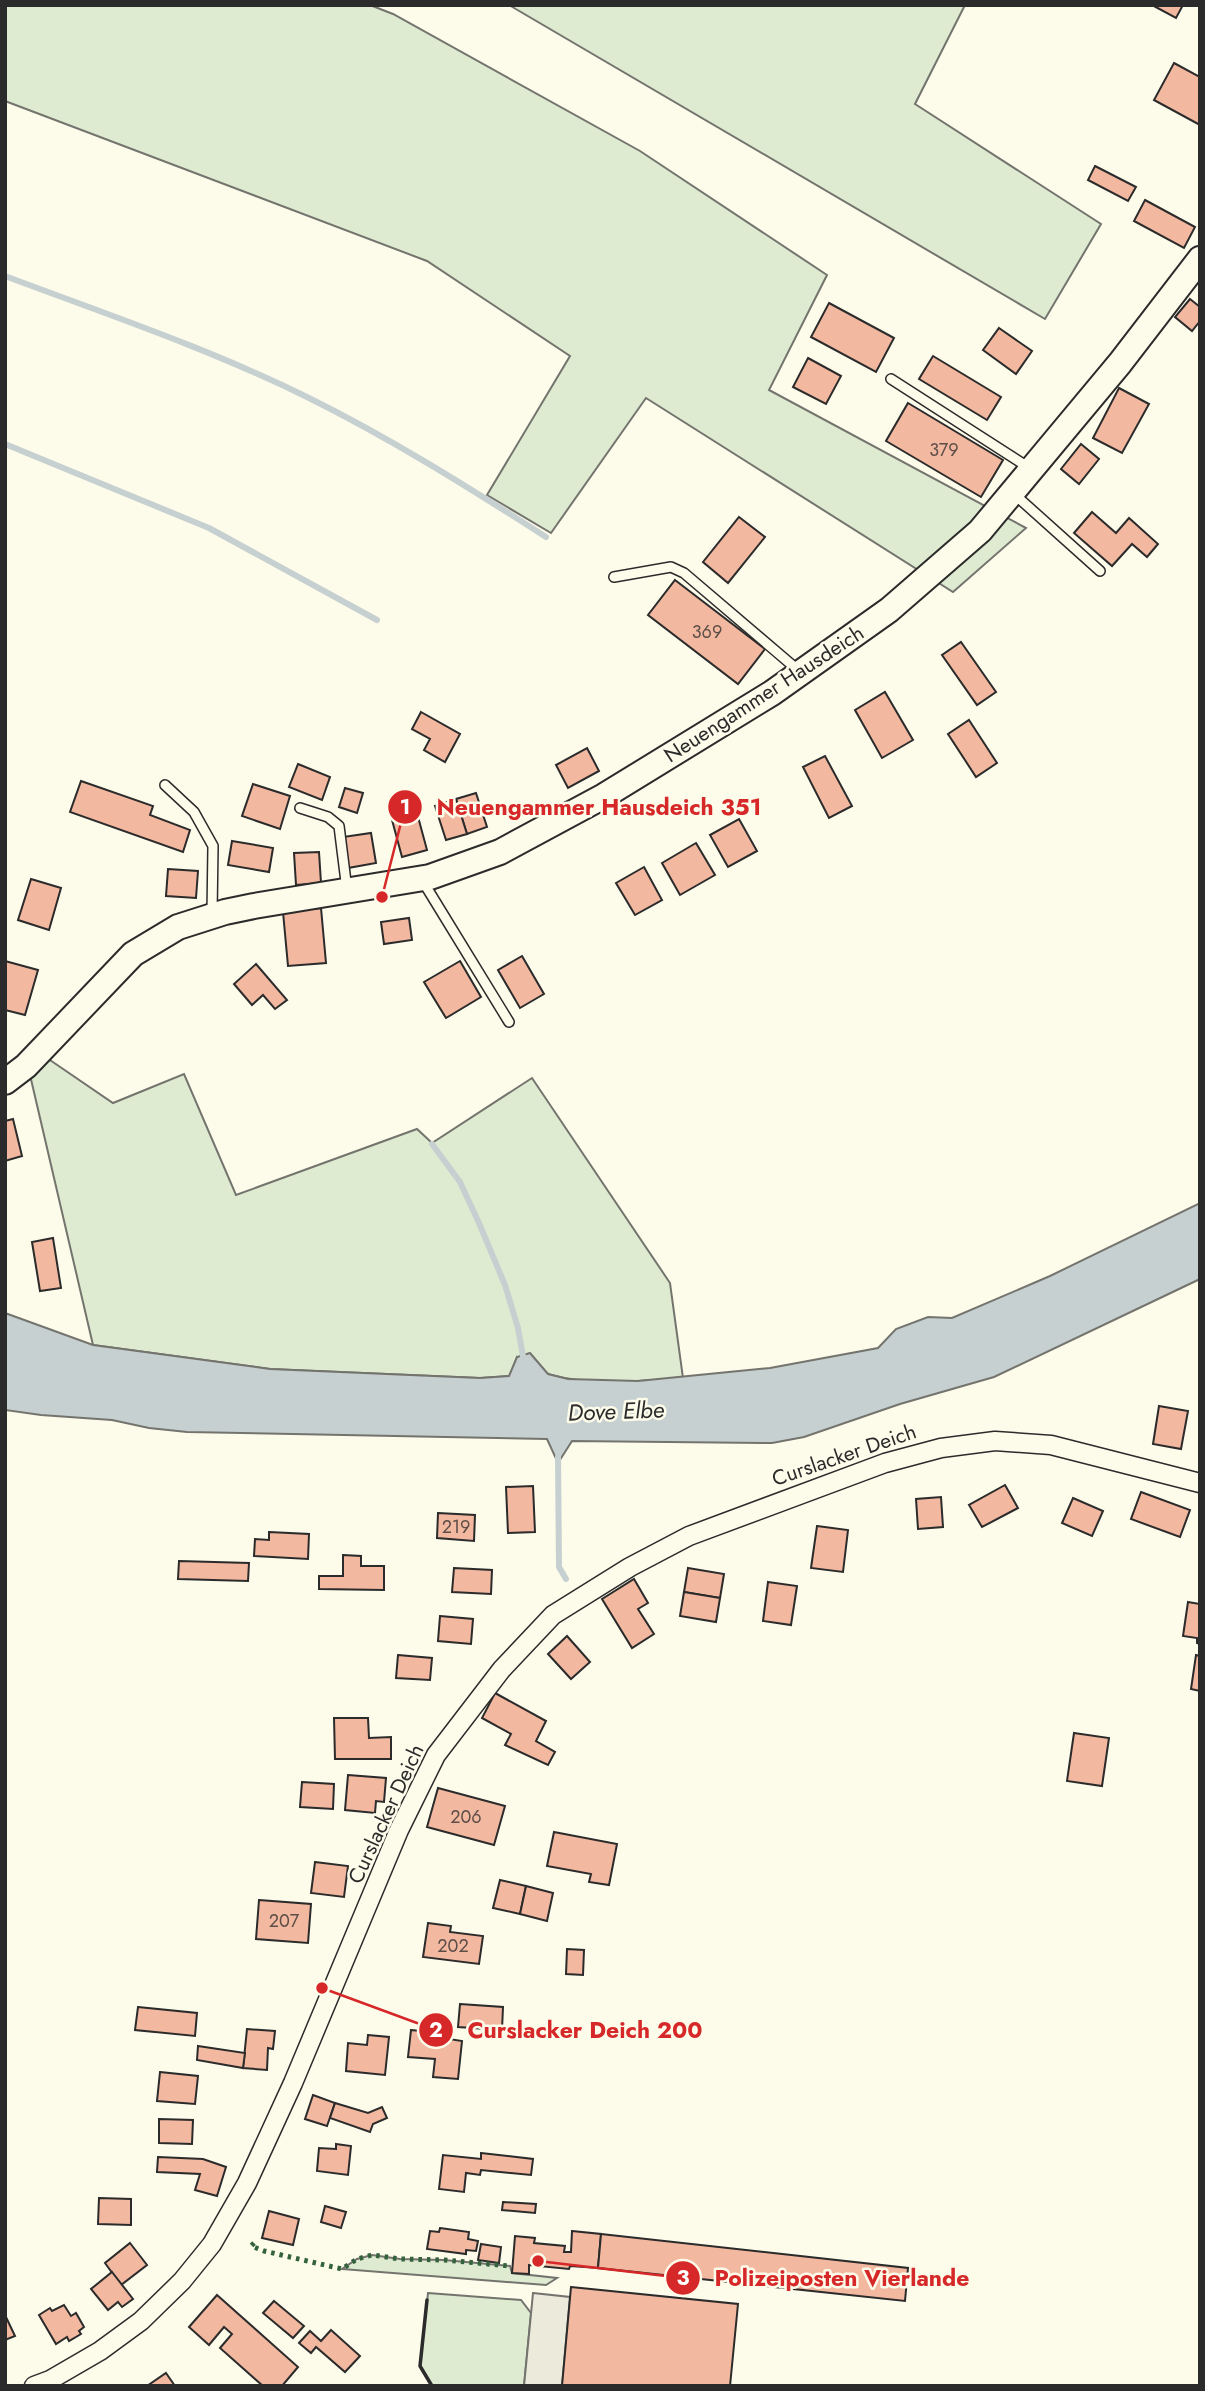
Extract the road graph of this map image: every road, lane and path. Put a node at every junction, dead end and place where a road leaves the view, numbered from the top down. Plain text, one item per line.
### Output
1 (1200, 259) edge
2 (891, 379) dead end
3 (1031, 469) junction
4 (1012, 493) junction
5 (1100, 571) dead end
6 (614, 577) dead end
7 (801, 672) junction
8 (165, 785) dead end
9 (300, 808) dead end
10 (421, 878) junction
11 (348, 891) junction
12 (212, 916) junction
13 (509, 1022) dead end
14 (5, 1082) edge
15 (1200, 1483) edge
16 (34, 2386) edge

1 - 3 street, Neuengammer Hausdeich
2 - 3 lane
3 - 4 street, Neuengammer Hausdeich
4 - 5 lane
4 - 7 street, Neuengammer Hausdeich
6 - 7 lane
7 - 10 street, Neuengammer Hausdeich
8 - 12 lane
9 - 11 lane
10 - 11 street, Neuengammer Hausdeich
10 - 13 lane
11 - 12 street, Neuengammer Hausdeich
12 - 14 street, Neuengammer Hausdeich
15 - 16 street, Curslacker Deich

